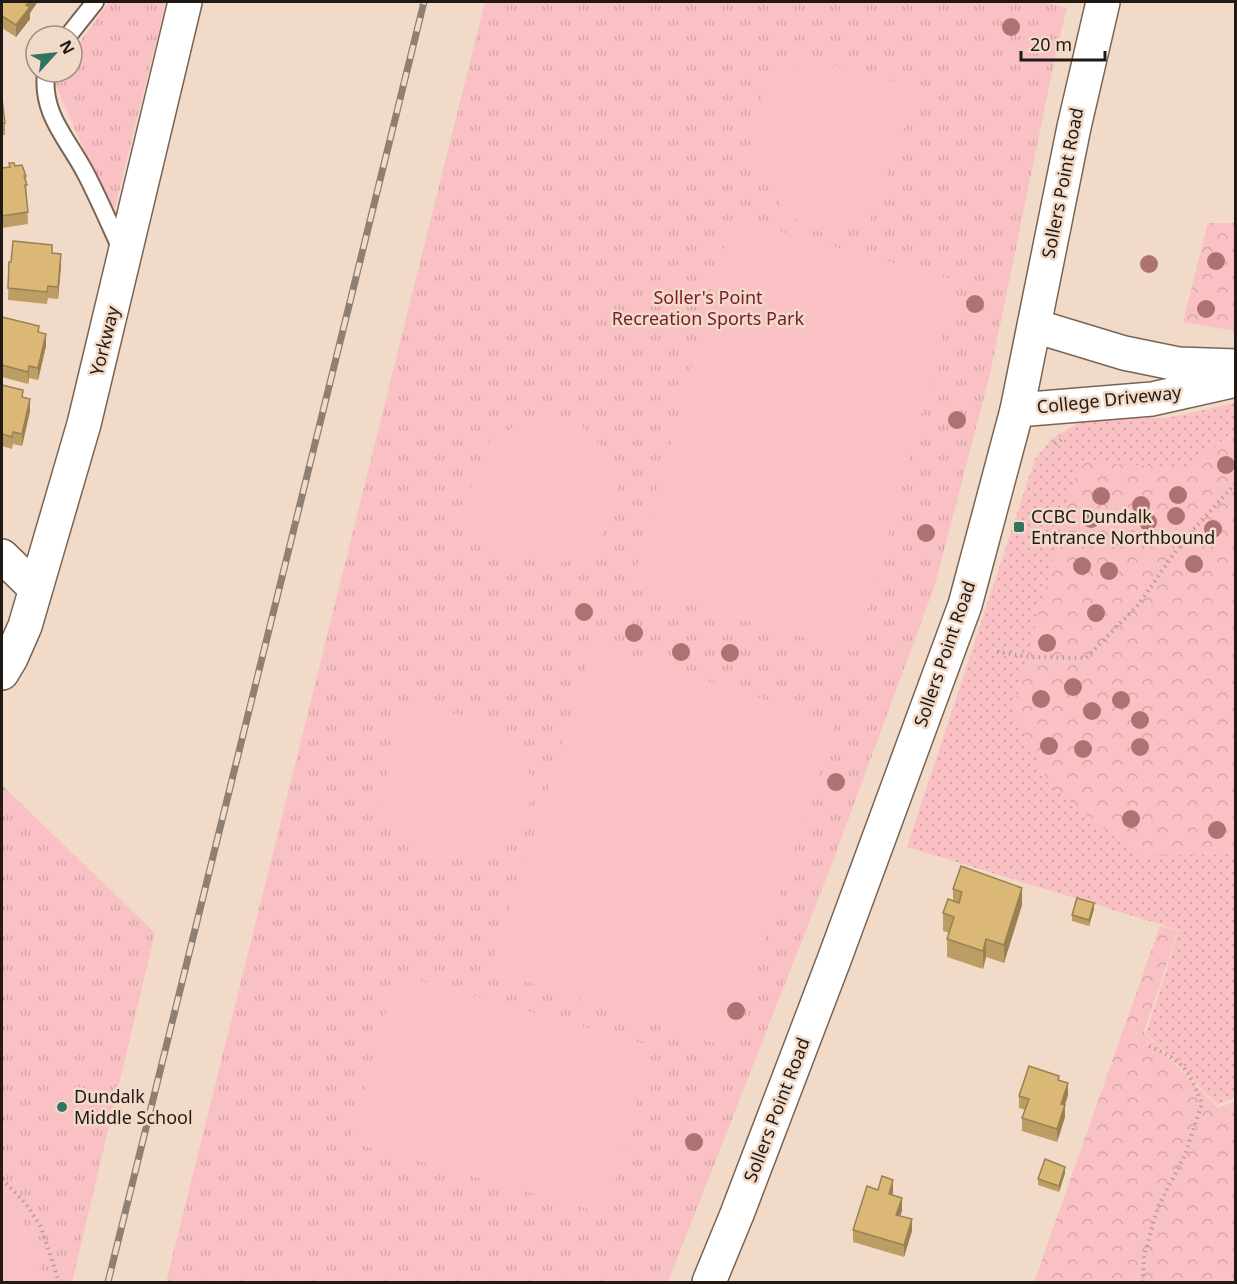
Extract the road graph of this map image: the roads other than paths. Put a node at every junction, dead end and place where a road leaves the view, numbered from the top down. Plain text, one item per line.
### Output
1 (95, 2) edge
2 (185, 2) edge
3 (1103, 2) edge
4 (78, 24) edge
5 (44, 84) edge
6 (125, 258) junction
7 (1035, 326) junction
8 (1236, 366) edge
9 (1236, 380) edge
10 (1017, 410) junction
11 (2, 556) edge
12 (35, 588) junction
13 (2, 673) edge
14 (709, 1282) edge

1 - 4 lane
2 - 6 street, Yorkway
3 - 7 street, Sollers Point Road
5 - 6 lane
6 - 12 street, Yorkway
7 - 8 street, College Driveway
7 - 10 street, Sollers Point Road
9 - 10 street, College Driveway
10 - 14 street, Sollers Point Road
11 - 12 street
12 - 13 street, Yorkway

